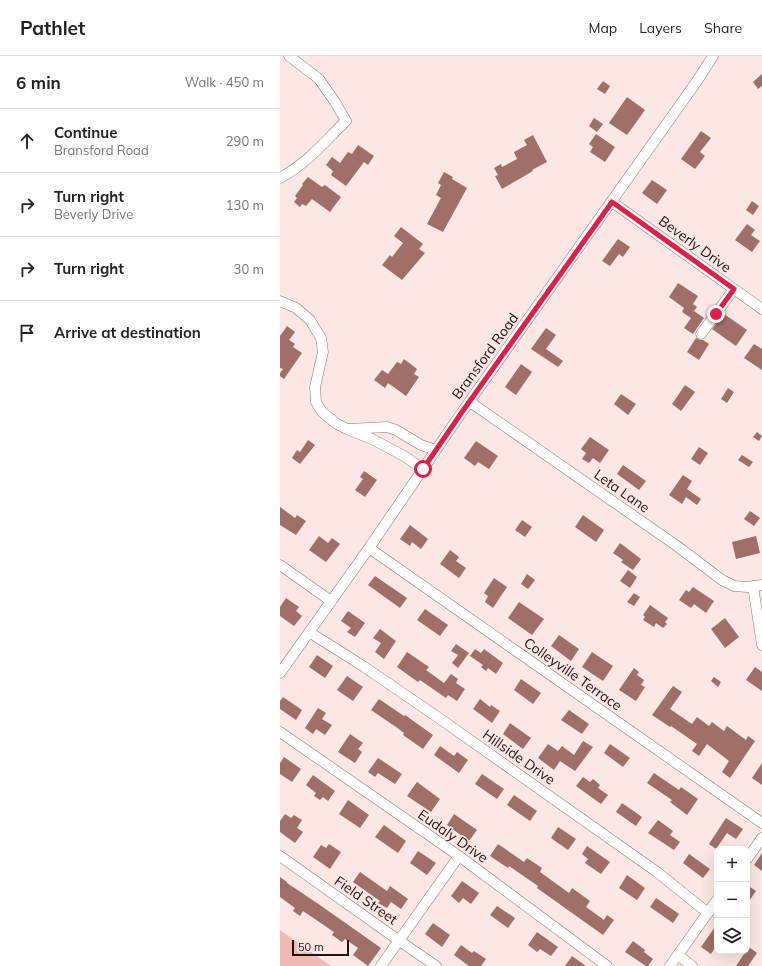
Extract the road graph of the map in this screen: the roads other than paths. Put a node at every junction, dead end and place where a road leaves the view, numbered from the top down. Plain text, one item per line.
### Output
1 (288, 56) edge
2 (713, 56) edge
3 (280, 178) edge
4 (612, 202) junction
5 (734, 289) junction
6 (280, 301) edge
7 (762, 309) edge
8 (701, 334) dead end
9 (470, 402) junction
10 (387, 427) junction
11 (348, 429) junction
12 (378, 443) junction
13 (436, 450) junction
14 (423, 469) junction
15 (369, 548) junction
16 (280, 565) edge
17 (757, 586) edge
18 (331, 601) junction
19 (309, 632) junction
20 (762, 645) edge
21 (280, 673) edge
22 (280, 732) edge
23 (762, 823) edge
24 (762, 838) edge
25 (750, 855) edge
26 (280, 856) edge
27 (459, 856) junction
28 (714, 904) edge
29 (708, 913) junction
30 (399, 940) junction
31 (678, 955) junction
32 (381, 966) edge
33 (436, 966) edge
34 (607, 966) edge
35 (670, 966) edge
36 (692, 966) edge

1 - 3 street
2 - 4 street, Bransford Road
4 - 5 street, Beverly Drive
4 - 9 street, Bransford Road
5 - 7 street, Beverly Drive
5 - 8 street
6 - 11 street
9 - 13 street, Bransford Road
9 - 17 street, Leta Lane
10 - 11 street
10 - 12 street
10 - 13 street
11 - 12 street
12 - 14 street
13 - 14 street, Bransford Road
14 - 15 street, Bransford Road
15 - 18 street, Bransford Road
15 - 23 street, Colleyville Terrace
16 - 18 street
17 - 20 street
18 - 19 street, Bransford Road
19 - 21 street, Bransford Road
19 - 29 street, Hillside Drive
22 - 27 street, Eudaly Drive
24 - 25 street
26 - 30 street, Field Street
27 - 30 street
27 - 34 street, Eudaly Drive
28 - 29 street
29 - 31 street
30 - 32 street
30 - 33 street, Field Street
31 - 35 street
31 - 36 street

